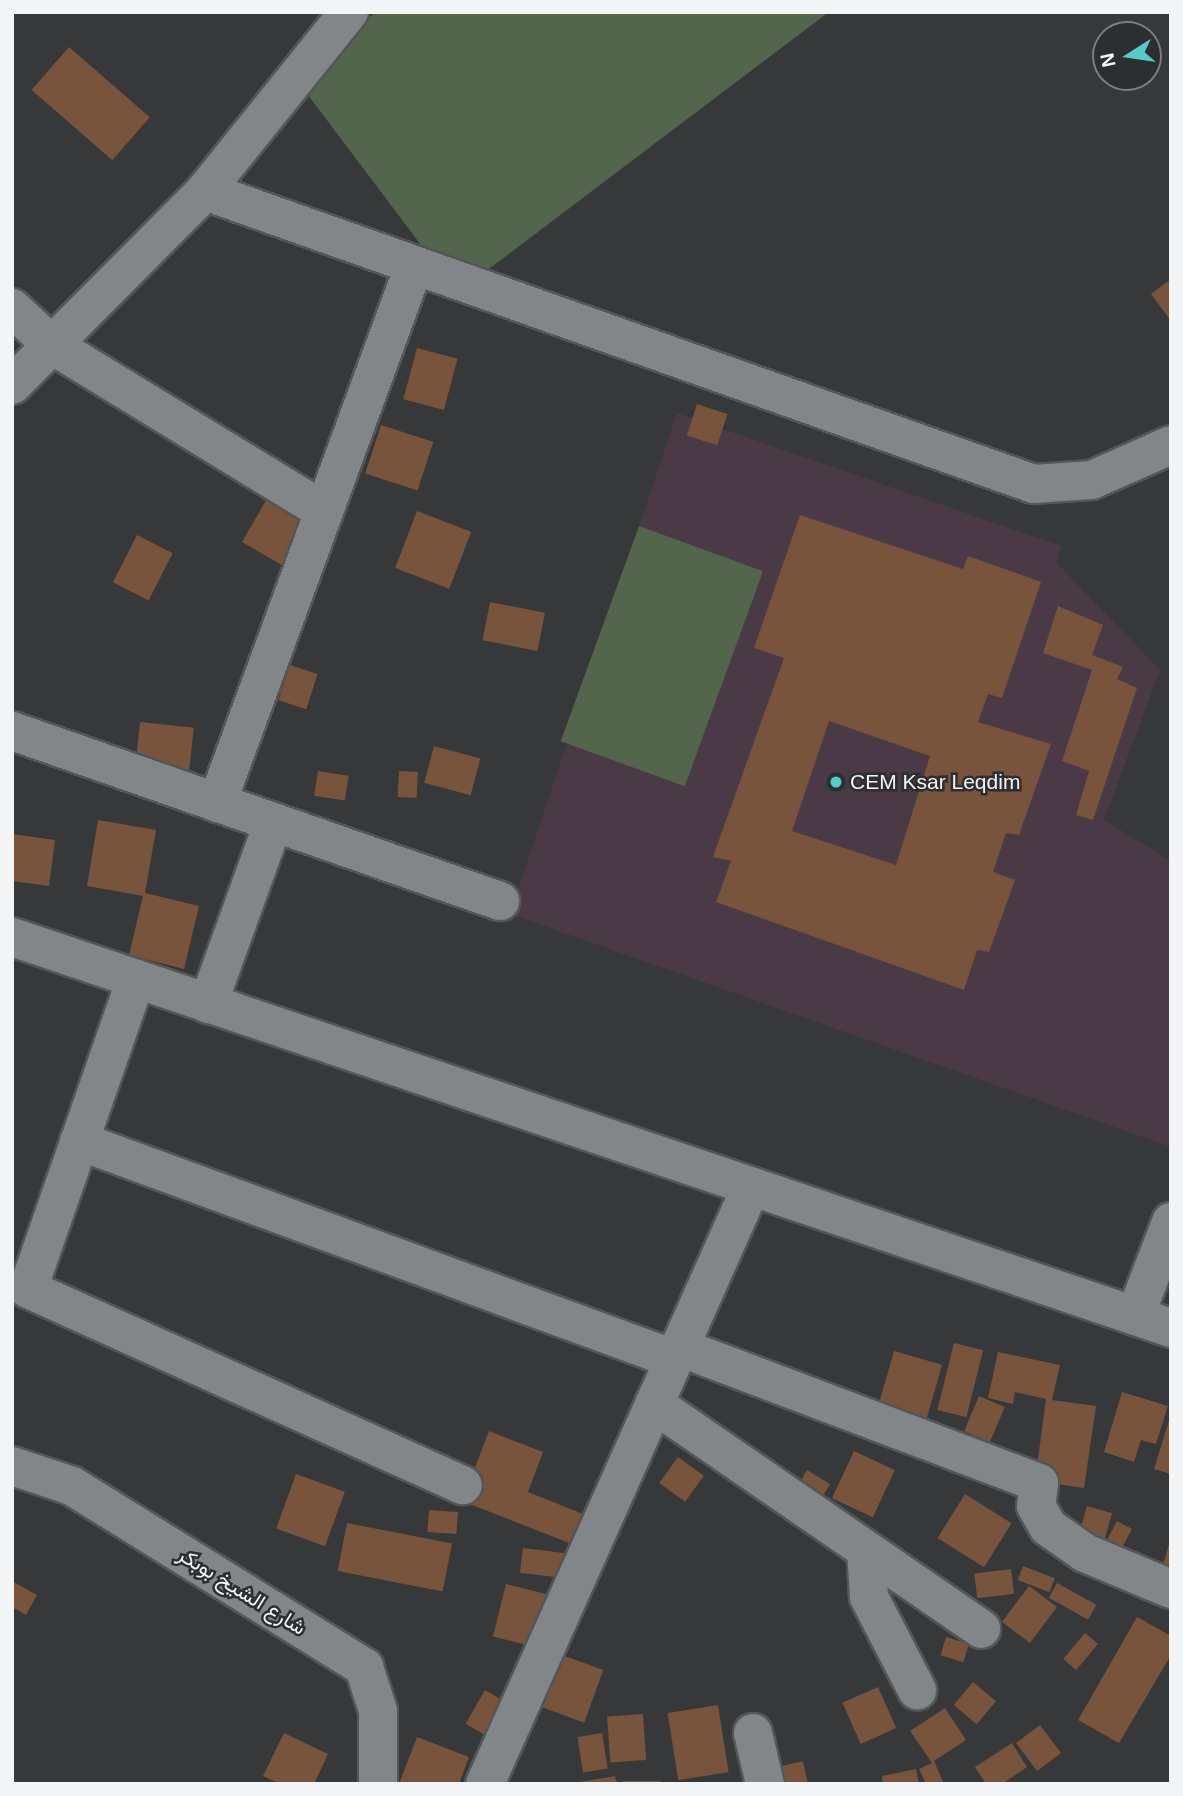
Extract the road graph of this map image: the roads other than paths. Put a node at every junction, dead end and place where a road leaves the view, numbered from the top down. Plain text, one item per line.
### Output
1 (349, 12) edge
2 (205, 191) junction
3 (414, 266) junction
4 (12, 308) edge
5 (52, 345) junction
6 (12, 385) edge
7 (1171, 445) edge
8 (324, 511) junction
9 (12, 731) edge
10 (216, 803) junction
11 (273, 822) junction
12 (500, 901) dead end
13 (12, 937) edge
14 (136, 979) junction
15 (208, 1003) junction
16 (79, 1141) junction
17 (751, 1187) junction
18 (1171, 1222) edge
19 (1135, 1316) junction
20 (1171, 1328) edge
21 (676, 1353) junction
22 (654, 1404) junction
23 (12, 1466) edge
24 (463, 1485) dead end
25 (866, 1550) junction
26 (1171, 1589) edge
27 (981, 1629) dead end
28 (917, 1690) dead end
29 (752, 1733) dead end
30 (379, 1784) edge
31 (485, 1784) edge
32 (765, 1784) edge

1 - 2 street
2 - 3 street
2 - 5 street
3 - 7 street
3 - 8 street
4 - 5 street
5 - 6 street
5 - 8 street
8 - 10 street
9 - 10 street
10 - 11 street
11 - 12 street
11 - 15 street
13 - 14 street
14 - 15 street
14 - 16 street
15 - 17 street
16 - 21 street
16 - 24 street
17 - 19 street
17 - 21 street
18 - 19 street
19 - 20 street
21 - 22 street
21 - 26 street
22 - 25 street
22 - 31 street
23 - 30 street, شارع الشيخ بوبكر
25 - 27 street
25 - 28 street
29 - 32 street

